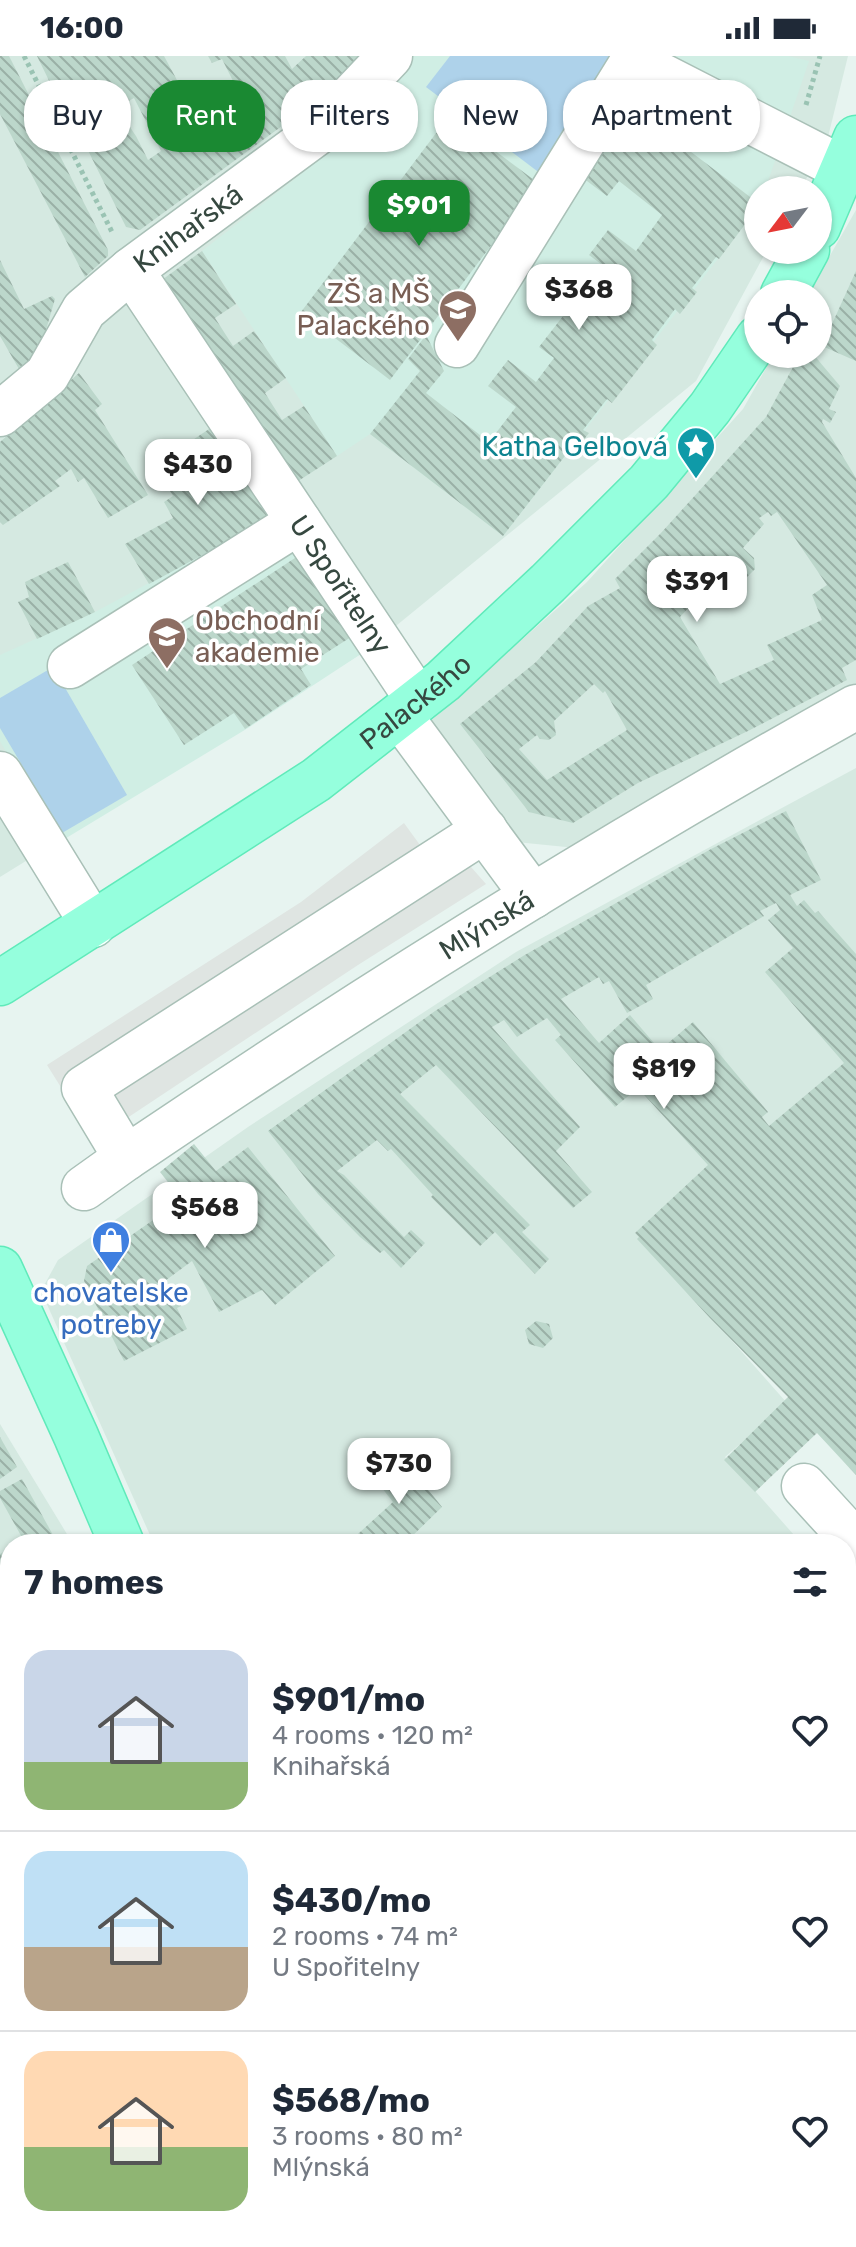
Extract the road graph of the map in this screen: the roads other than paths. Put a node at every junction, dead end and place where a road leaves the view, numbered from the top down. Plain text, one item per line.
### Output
1 (390, 56) edge
2 (850, 153) edge
3 (832, 195) edge
4 (131, 270) junction
5 (457, 345) dead end
6 (744, 358) edge
7 (0, 414) edge
8 (299, 522) junction
9 (70, 666) dead end
10 (856, 707) edge
11 (409, 708) junction
12 (0, 774) edge
13 (485, 830) junction
14 (533, 896) junction
15 (93, 925) junction
16 (0, 983) edge
17 (126, 1158) junction
18 (84, 1188) dead end
19 (0, 1269) edge
20 (804, 1486) dead end
21 (118, 1534) edge
22 (848, 1534) edge

1 - 4 street, Knihařská
2 - 3 main road
2 - 5 street
4 - 7 street, Knihařská
4 - 8 street, U Spořitelny
6 - 11 main road, Palackého
8 - 9 street
8 - 11 street, U Spořitelny
10 - 14 street, Mlýnská
11 - 13 street, U Spořitelny
11 - 15 main road, Palackého
12 - 15 street
13 - 14 street, U Spořitelny
13 - 17 street
14 - 17 street, Mlýnská
15 - 16 main road, Palackého
17 - 18 street, Mlýnská
19 - 21 main road
20 - 22 street

